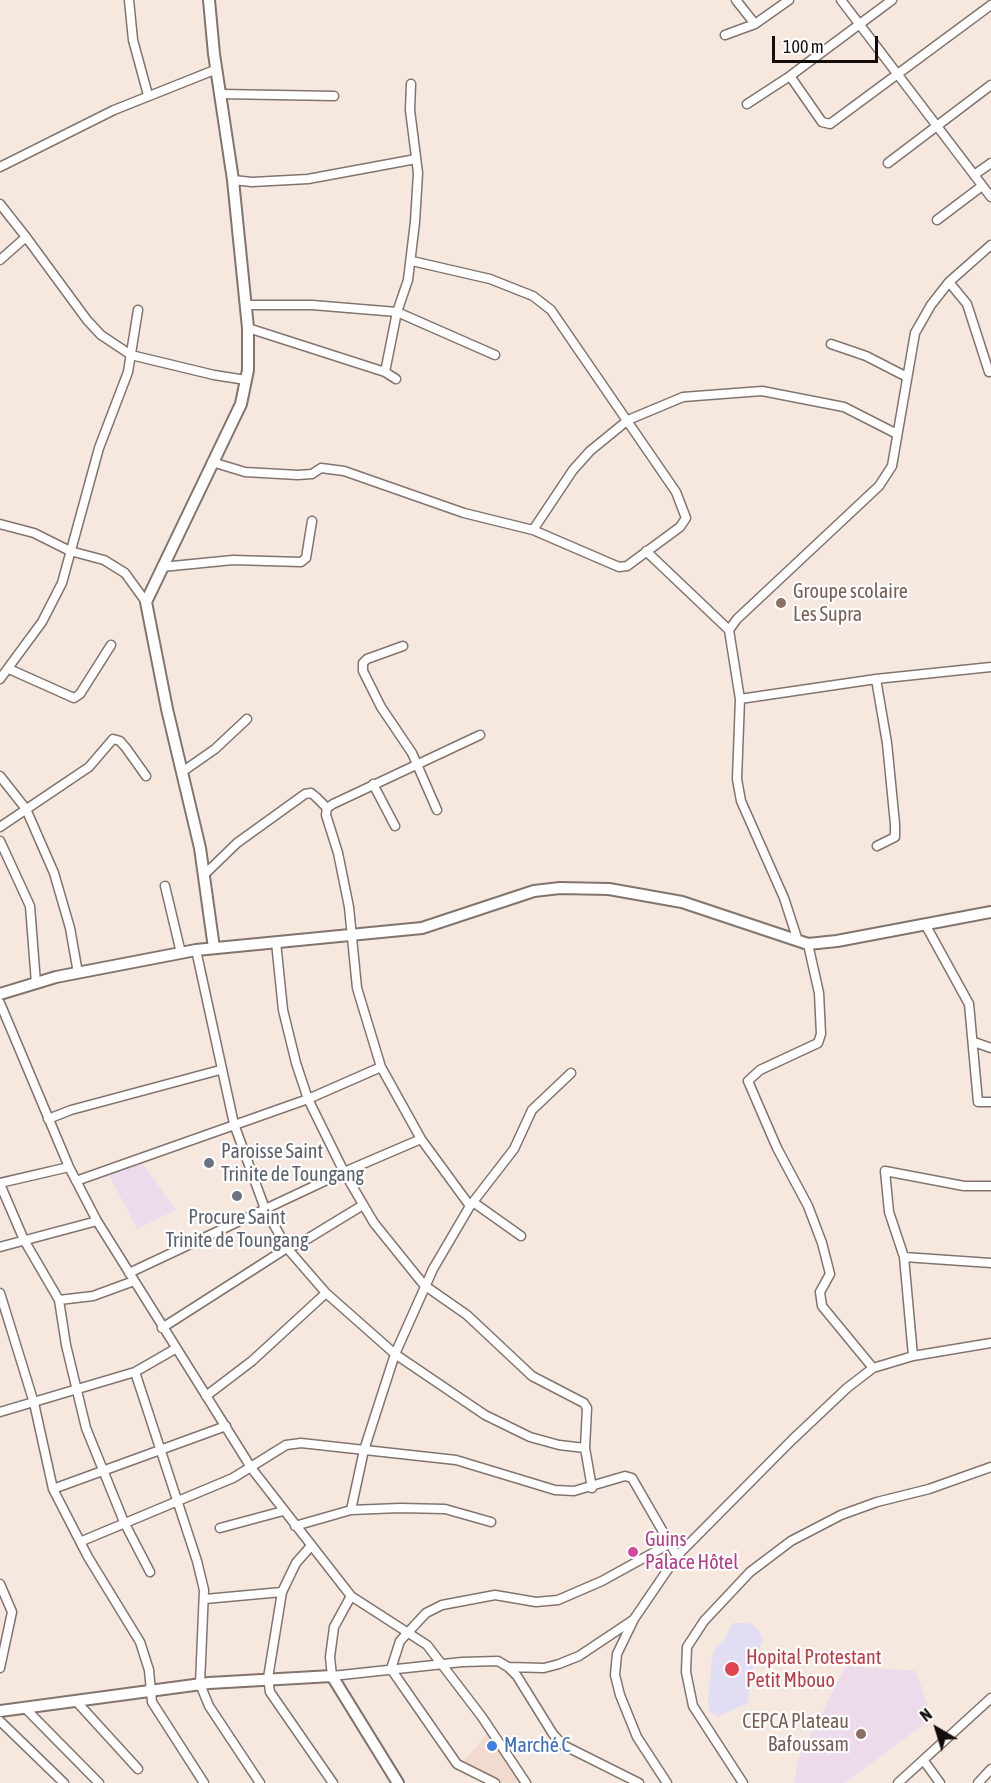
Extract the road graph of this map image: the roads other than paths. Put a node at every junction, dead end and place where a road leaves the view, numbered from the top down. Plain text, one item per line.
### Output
1 (129, 0) edge
2 (209, 0) edge
3 (736, 0) edge
4 (789, 0) edge
5 (841, 0) edge
6 (892, 0) edge
7 (991, 5) edge
8 (754, 24) junction
9 (858, 25) junction
10 (725, 35) dead end
11 (217, 69) junction
12 (898, 74) junction
13 (790, 76) junction
14 (411, 84) dead end
15 (991, 85) edge
16 (221, 94) junction
17 (148, 95) junction
18 (334, 96) dead end
19 (747, 104) dead end
20 (937, 124) junction
21 (416, 159) junction
22 (888, 163) dead end
23 (991, 163) edge
24 (0, 167) edge
25 (974, 175) junction
26 (233, 180) junction
27 (982, 186) junction
28 (991, 197) edge
29 (0, 204) edge
30 (937, 220) dead end
31 (26, 237) junction
32 (991, 245) edge
33 (0, 260) edge
34 (412, 261) junction
35 (949, 282) junction
36 (245, 305) junction
37 (138, 310) dead end
38 (397, 312) junction
39 (248, 328) junction
40 (831, 344) dead end
41 (495, 354) dead end
42 (131, 355) junction
43 (385, 372) junction
44 (989, 372) dead end
45 (907, 376) junction
46 (396, 379) dead end
47 (246, 380) junction
48 (628, 420) junction
49 (897, 434) junction
50 (212, 462) junction
51 (312, 521) dead end
52 (0, 524) edge
53 (533, 530) junction
54 (646, 551) junction
55 (70, 552) junction
56 (162, 567) junction
57 (146, 602) junction
58 (729, 630) junction
59 (111, 645) dead end
60 (403, 646) dead end
61 (991, 667) edge
62 (9, 669) junction
63 (0, 679) edge
64 (876, 679) junction
65 (740, 699) junction
66 (247, 719) dead end
67 (480, 735) dead end
68 (417, 763) junction
69 (182, 772) junction
70 (0, 776) edge
71 (146, 777) dead end
72 (373, 784) junction
73 (327, 808) junction
74 (26, 809) junction
75 (437, 810) dead end
76 (395, 826) dead end
77 (0, 827) edge
78 (0, 840) edge
79 (877, 846) dead end
80 (205, 874) junction
81 (165, 886) dead end
82 (991, 912) edge
83 (925, 924) junction
84 (351, 935) junction
85 (276, 942) junction
86 (803, 942) junction
87 (214, 948) junction
88 (196, 950) junction
89 (181, 953) junction
90 (78, 973) junction
91 (36, 983) junction
92 (0, 994) edge
93 (0, 1003) edge
94 (974, 1042) junction
95 (991, 1048) edge
96 (381, 1067) junction
97 (220, 1070) junction
98 (571, 1073) dead end
99 (308, 1099) junction
100 (991, 1102) edge
101 (48, 1119) junction
102 (234, 1124) junction
103 (421, 1139) junction
104 (69, 1167) junction
105 (344, 1172) junction
106 (76, 1181) junction
107 (0, 1183) edge
108 (991, 1186) edge
109 (471, 1204) junction
110 (363, 1205) junction
111 (264, 1209) junction
112 (97, 1221) junction
113 (521, 1236) dead end
114 (24, 1240) junction
115 (0, 1247) edge
116 (287, 1248) junction
117 (904, 1257) junction
118 (991, 1263) edge
119 (131, 1277) junction
120 (424, 1285) junction
121 (0, 1293) edge
122 (326, 1293) junction
123 (59, 1300) junction
124 (162, 1328) junction
125 (991, 1343) edge
126 (176, 1349) junction
127 (395, 1354) junction
128 (913, 1356) junction
129 (873, 1368) junction
130 (135, 1372) junction
131 (76, 1390) junction
132 (206, 1396) junction
133 (34, 1403) junction
134 (0, 1412) edge
135 (226, 1426) junction
136 (585, 1448) junction
137 (161, 1450) junction
138 (364, 1450) junction
139 (991, 1467) edge
140 (252, 1469) junction
141 (102, 1472) junction
142 (592, 1488) junction
143 (54, 1489) junction
144 (177, 1501) junction
145 (351, 1510) junction
146 (283, 1511) junction
147 (124, 1522) junction
148 (491, 1522) dead end
149 (295, 1526) junction
150 (220, 1528) dead end
151 (82, 1541) junction
152 (669, 1544) junction
153 (311, 1546) junction
154 (677, 1556) junction
155 (150, 1572) dead end
156 (0, 1584) edge
157 (282, 1592) junction
158 (351, 1596) junction
159 (205, 1599) junction
160 (634, 1619) junction
161 (409, 1632) junction
162 (0, 1664) edge
163 (445, 1665) junction
164 (508, 1667) junction
165 (391, 1669) junction
166 (332, 1676) junction
167 (268, 1678) junction
168 (200, 1684) junction
169 (149, 1692) junction
170 (991, 1698) edge
171 (76, 1701) junction
172 (24, 1707) junction
173 (0, 1711) edge
174 (0, 1721) edge
175 (924, 1761) junction
176 (138, 1768) dead end
177 (991, 1769) edge
178 (64, 1783) edge
179 (99, 1783) edge
180 (204, 1783) edge
181 (260, 1783) edge
182 (333, 1783) edge
183 (398, 1783) edge
184 (495, 1783) edge
185 (526, 1783) edge
186 (639, 1783) edge
187 (667, 1783) edge
188 (743, 1783) edge
189 (898, 1783) edge
190 (940, 1783) edge
191 (978, 1783) edge

1 - 17 street
2 - 11 street
3 - 8 street
4 - 8 street
5 - 9 street
6 - 9 street
7 - 12 street
8 - 10 street
9 - 12 street
9 - 13 street
11 - 16 street
11 - 17 street
12 - 13 street
12 - 20 street
13 - 19 street
14 - 21 street
15 - 20 street
16 - 18 street
16 - 26 street
17 - 24 street
20 - 22 street
20 - 25 street
21 - 26 street
21 - 34 street
23 - 25 street
25 - 27 street
26 - 36 street
27 - 28 street
27 - 30 street
29 - 31 street
31 - 33 street
31 - 42 street
32 - 35 street
34 - 38 street
34 - 48 street
35 - 44 street
35 - 45 street
36 - 38 street
36 - 39 street
37 - 42 street
38 - 41 street
38 - 43 street
39 - 43 street
39 - 47 street
40 - 45 street
42 - 47 street
42 - 55 street
43 - 46 street
45 - 49 street
47 - 50 street
48 - 49 street
48 - 53 street
48 - 54 street
49 - 58 street
50 - 53 street
50 - 56 street
51 - 56 street
52 - 55 street
53 - 54 street
54 - 58 street
55 - 57 street
55 - 62 street
56 - 57 street
57 - 69 street
58 - 65 street
59 - 62 street
60 - 68 street
61 - 64 street
62 - 63 street
64 - 65 street
64 - 79 street
65 - 86 street
66 - 69 street
67 - 68 street
68 - 72 street
68 - 75 street
69 - 80 street
70 - 74 street
71 - 74 street
72 - 73 street
72 - 76 street
73 - 80 street
73 - 84 street
74 - 77 street
74 - 90 street
78 - 91 street
80 - 87 street
81 - 89 street
82 - 83 street
83 - 86 street
83 - 94 street
84 - 85 street
84 - 86 street
84 - 96 street
85 - 87 street
85 - 99 street
86 - 129 street
87 - 88 street
88 - 89 street
88 - 97 street
89 - 90 street
90 - 91 street
91 - 92 street
93 - 101 street
94 - 95 street
94 - 100 street
96 - 99 street
96 - 103 street
97 - 101 street
97 - 102 street
98 - 109 street
99 - 102 street
99 - 105 street
101 - 104 street
102 - 106 street
102 - 111 street
103 - 105 street
103 - 109 street
104 - 106 street
104 - 107 street
105 - 110 street
105 - 111 street
106 - 112 street
107 - 114 street
108 - 117 street
109 - 113 street
109 - 120 street
110 - 116 street
110 - 120 street
111 - 116 street
111 - 119 street
112 - 114 street
112 - 119 street
114 - 115 street
114 - 123 street
116 - 122 street
116 - 124 street
117 - 118 street
117 - 128 street
119 - 123 street
119 - 124 street
120 - 127 street
120 - 136 street
121 - 133 street
122 - 127 street
122 - 132 street
123 - 131 street
124 - 126 street
125 - 128 street
126 - 130 street
126 - 132 street
127 - 136 street
127 - 138 street
128 - 129 street
129 - 154 street
130 - 131 street
130 - 137 street
131 - 133 street
131 - 141 street
132 - 135 street
133 - 134 street
133 - 143 street
135 - 137 street
135 - 140 street
136 - 142 street
137 - 141 street
137 - 144 street
138 - 140 street
138 - 142 street
138 - 145 street
139 - 188 street
140 - 144 street
140 - 146 street
141 - 143 street
141 - 147 street
142 - 152 street
143 - 151 street
144 - 147 street
144 - 159 street
145 - 148 street
145 - 149 street
146 - 149 street
146 - 150 street
147 - 151 street
147 - 155 street
149 - 153 street
151 - 169 street
152 - 154 street
152 - 161 street
153 - 157 street
153 - 158 street
154 - 160 street
156 - 162 street
157 - 159 street
157 - 167 street
158 - 161 street
158 - 166 street
159 - 168 street
160 - 164 street
160 - 187 street
161 - 163 street
161 - 165 street
163 - 164 street
163 - 165 street
163 - 185 street
164 - 186 street
165 - 166 street
165 - 184 street
166 - 167 street
166 - 183 street
167 - 168 street
167 - 182 street
168 - 169 street
168 - 181 street
169 - 171 street
169 - 180 street
170 - 175 street
171 - 172 street
171 - 176 street
172 - 173 street
172 - 179 street
174 - 178 street
175 - 189 street
175 - 190 street
177 - 191 street

